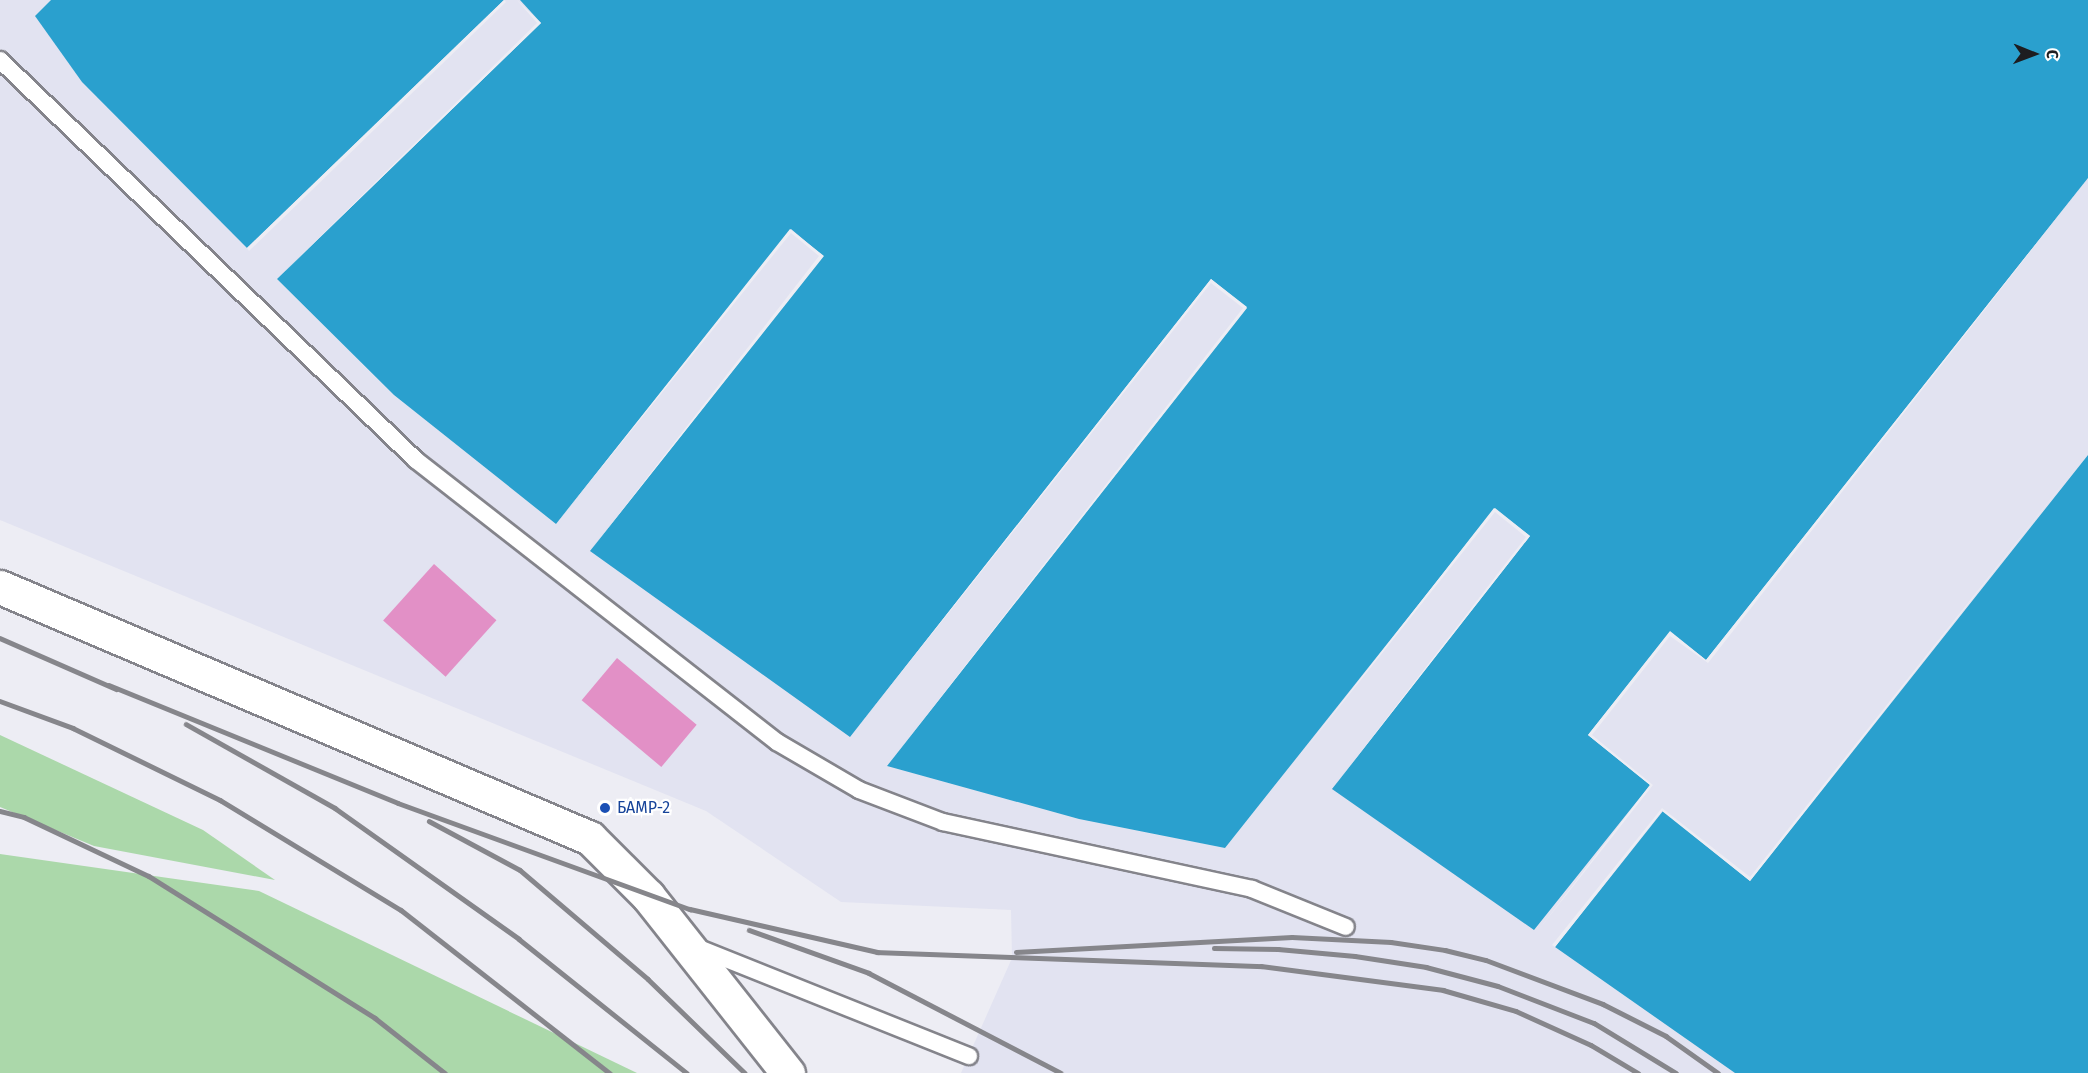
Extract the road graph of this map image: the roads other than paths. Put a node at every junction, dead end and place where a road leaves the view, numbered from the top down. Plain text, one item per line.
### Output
1 (0, 60) edge
2 (0, 587) edge
3 (1346, 927) dead end
4 (682, 941) junction
5 (969, 1056) dead end
6 (788, 1073) edge

1 - 3 lane
2 - 4 street
4 - 5 lane
4 - 6 street

